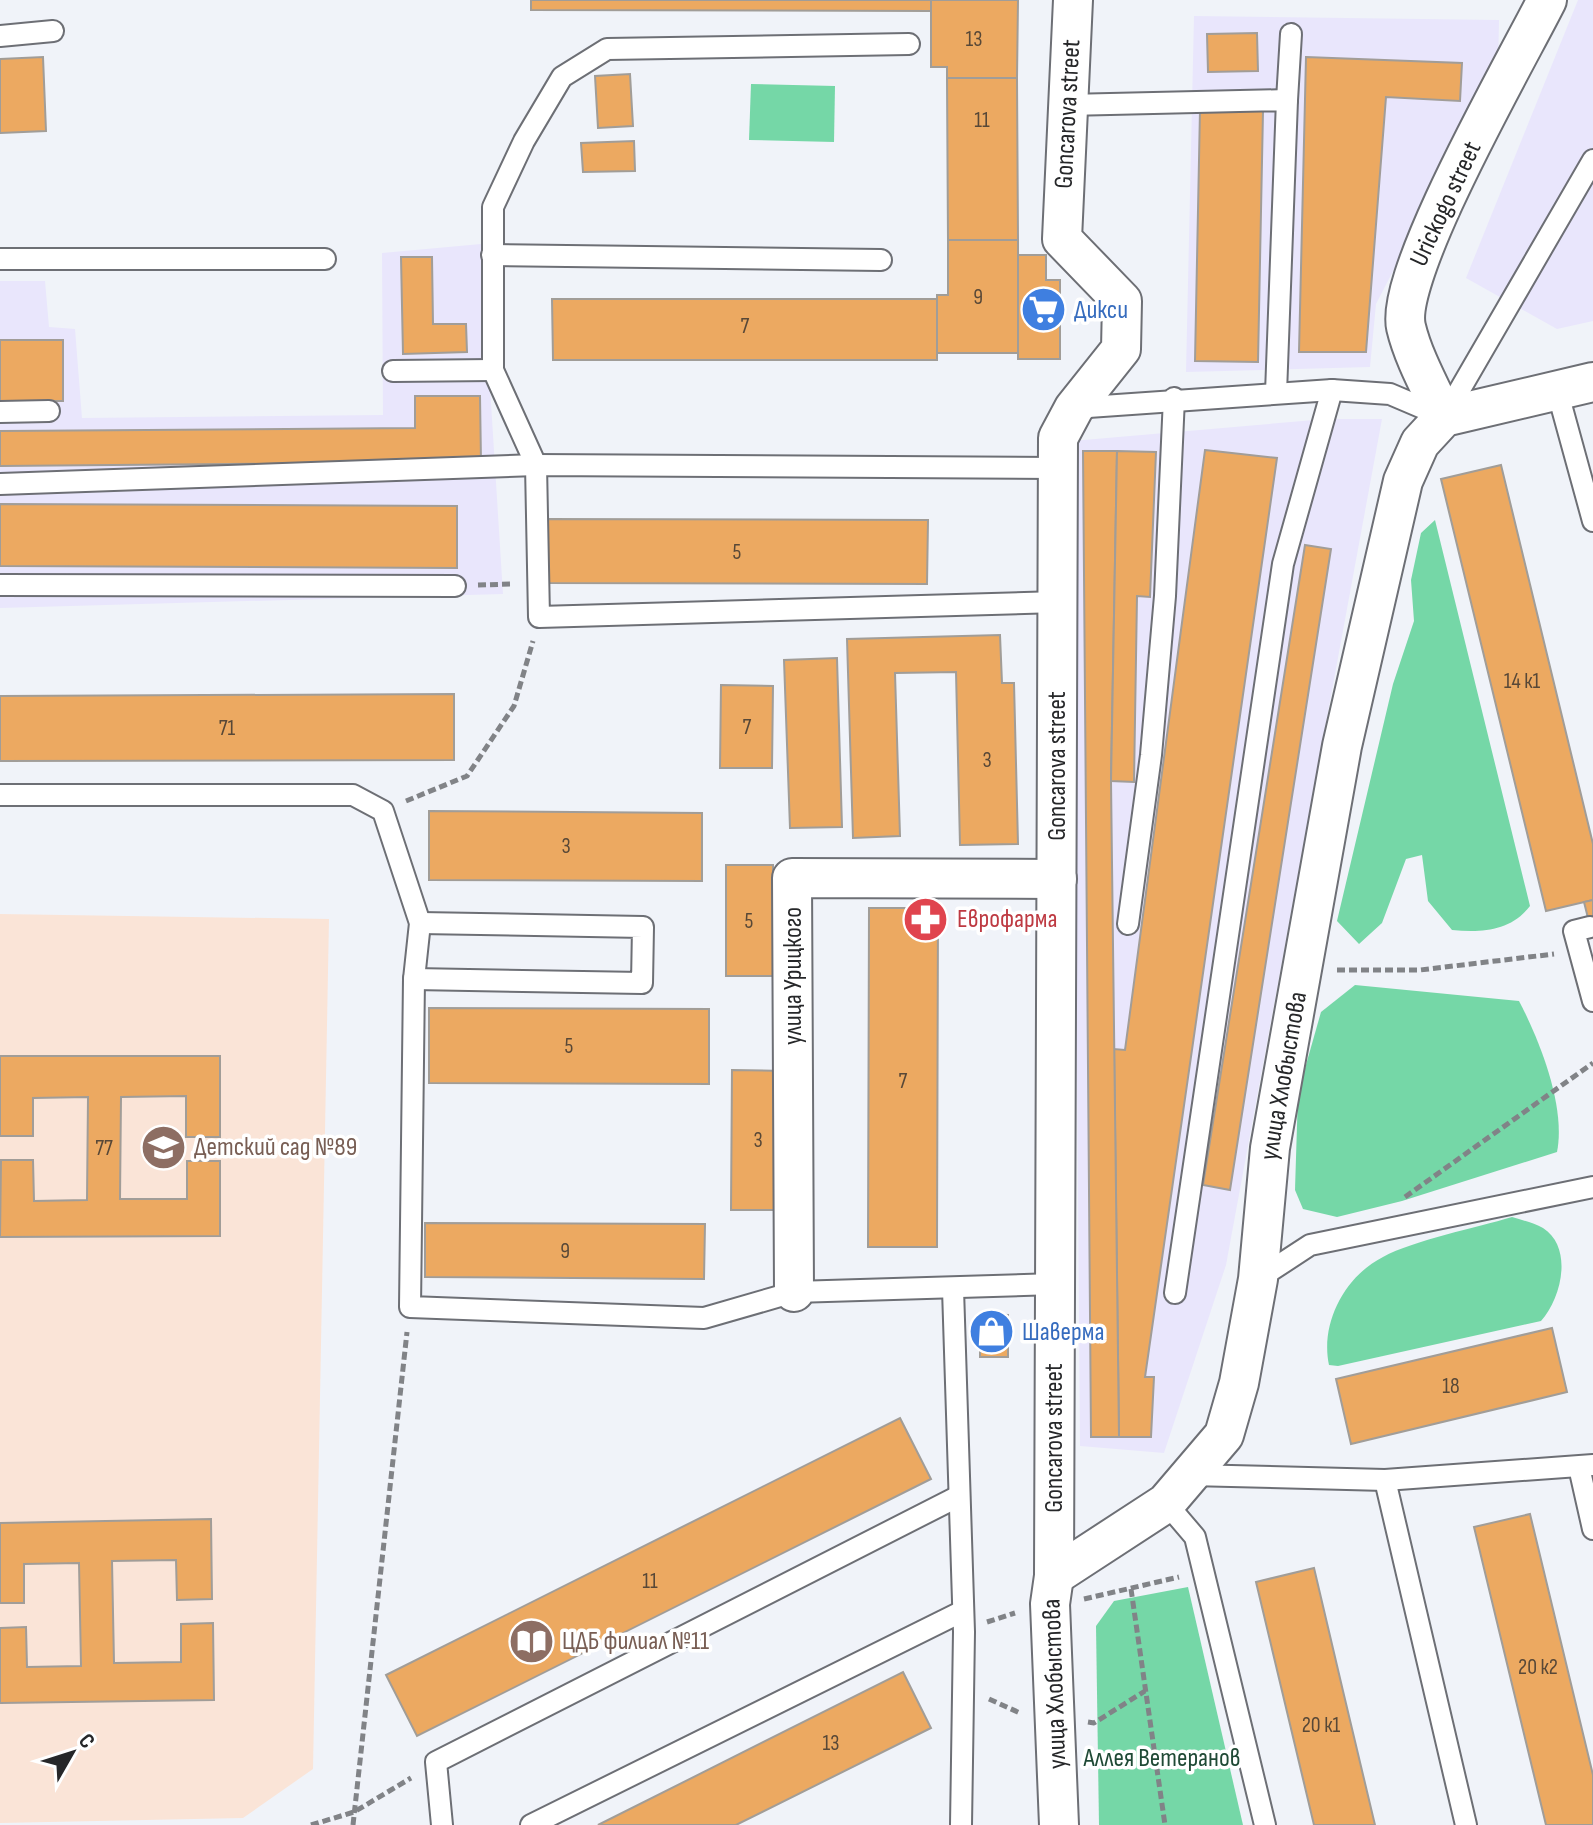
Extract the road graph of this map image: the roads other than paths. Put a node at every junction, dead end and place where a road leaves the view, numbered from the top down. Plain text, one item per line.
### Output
1 (1073, 0) edge
2 (1547, 0) edge
3 (53, 31) dead end
4 (1291, 34) dead end
5 (0, 36) edge
6 (909, 44) dead end
7 (1287, 100) junction
8 (1067, 105) junction
9 (1593, 160) edge
10 (492, 255) junction
11 (0, 259) edge
12 (325, 259) dead end
13 (881, 260) dead end
14 (493, 370) junction
15 (393, 371) dead end
16 (1575, 386) edge
17 (1332, 390) junction
18 (1276, 393) junction
19 (1174, 398) junction
20 (1074, 408) junction
21 (49, 411) dead end
22 (0, 412) edge
23 (1444, 417) junction
24 (536, 465) junction
25 (1058, 468) junction
26 (0, 484) edge
27 (1593, 521) edge
28 (0, 585) edge
29 (455, 586) road end
30 (1058, 602) junction
31 (0, 795) edge
32 (1057, 879) junction
33 (420, 923) junction
34 (1128, 924) dead end
35 (1590, 927) dead end
36 (414, 979) junction
37 (1593, 1001) edge
38 (1593, 1187) edge
39 (1258, 1279) junction
40 (1055, 1284) junction
41 (953, 1289) junction
42 (794, 1292) junction
43 (1175, 1293) dead end
44 (1586, 1466) edge
45 (1385, 1480) junction
46 (1178, 1489) junction
47 (959, 1496) junction
48 (1593, 1529) edge
49 (1054, 1576) junction
50 (963, 1611) junction
51 (442, 1825) edge
52 (531, 1825) edge
53 (961, 1825) edge
54 (1059, 1825) edge
55 (1265, 1825) edge
56 (1466, 1825) edge

1 - 8 street, Goncarova street
2 - 23 street, Urickogo street
3 - 5 lane
4 - 7 lane
6 - 10 lane
7 - 8 lane
7 - 18 lane
8 - 20 street, Goncarova street
9 - 23 lane
10 - 13 lane
10 - 14 lane
11 - 12 lane
14 - 15 lane
14 - 24 lane
16 - 23 street
16 - 27 lane
17 - 18 lane
17 - 23 lane
17 - 43 lane
18 - 19 lane
19 - 20 lane
19 - 34 lane
20 - 25 street, Goncarova street
21 - 22 lane
23 - 39 street, улица Хлобыстова
24 - 25 lane
24 - 26 lane
24 - 30 lane
25 - 30 street, Goncarova street
28 - 29 lane
30 - 32 street, Goncarova street
31 - 33 lane
32 - 40 street, Goncarova street
32 - 42 street, улица Урицкого
33 - 36 lane
33 - 36 lane
35 - 37 lane
36 - 42 lane
38 - 39 lane
39 - 46 street, улица Хлобыстова
40 - 41 lane
40 - 49 street, Goncarova street
41 - 42 lane
41 - 47 lane
44 - 45 lane
44 - 48 lane
45 - 46 lane
45 - 56 lane
46 - 49 street, улица Хлобыстова
46 - 55 lane
47 - 50 lane
47 - 51 lane
49 - 54 street, улица Хлобыстова
50 - 52 lane
50 - 53 lane

